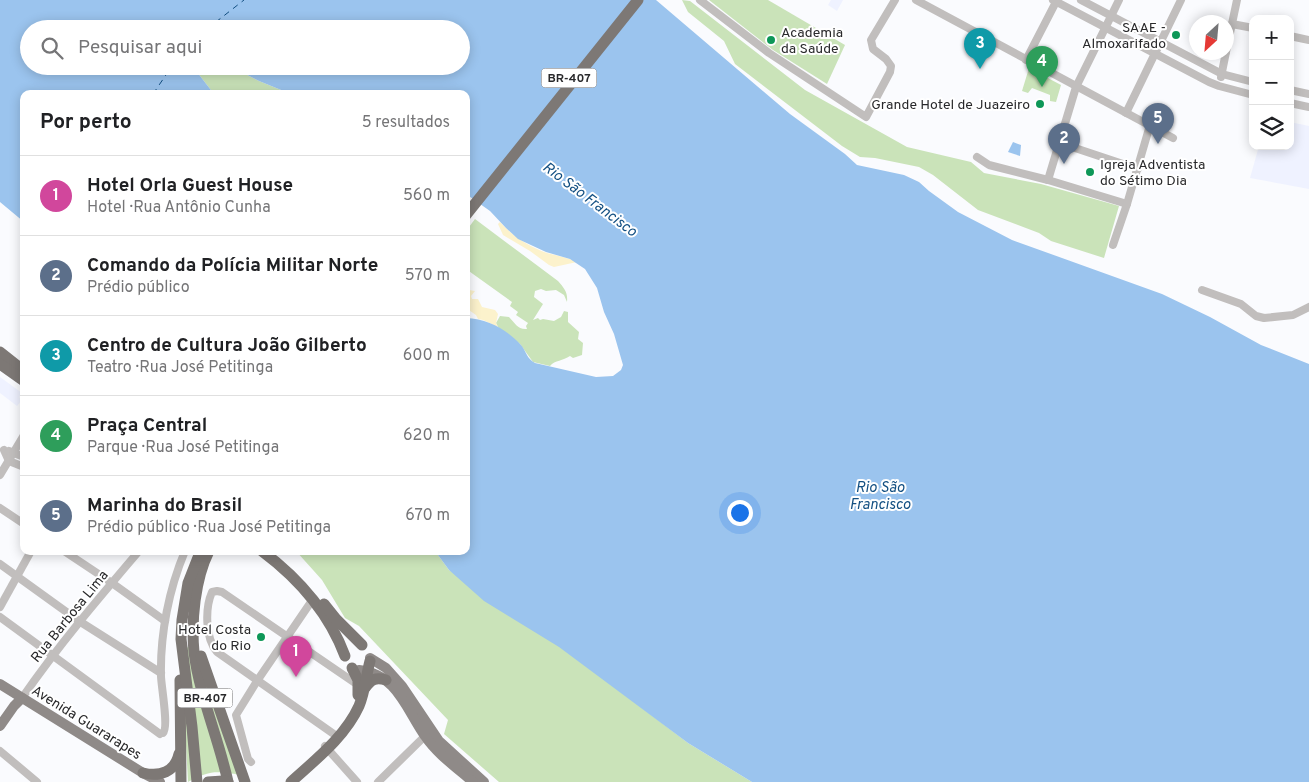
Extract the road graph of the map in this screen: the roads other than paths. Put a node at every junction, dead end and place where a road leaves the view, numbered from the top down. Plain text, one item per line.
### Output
1 (638, 0) edge
2 (700, 0) edge
3 (895, 0) edge
4 (916, 0) edge
5 (1081, 0) edge
6 (1119, 0) edge
7 (1181, 0) edge
8 (1238, 0) edge
9 (1055, 1) edge
10 (1111, 15) junction
11 (1234, 16) edge
12 (1234, 24) edge
13 (1105, 27) junction
14 (1249, 27) edge
15 (1294, 37) edge
16 (1309, 40) edge
17 (1161, 42) junction
18 (1155, 53) junction
19 (1026, 60) junction
20 (1225, 60) edge
21 (1222, 74) junction
22 (1249, 81) edge
23 (1219, 86) junction
24 (1076, 87) junction
25 (1294, 91) edge
26 (1249, 94) edge
27 (1309, 94) edge
28 (1294, 104) edge
29 (1309, 107) edge
30 (1126, 113) junction
31 (1150, 126) junction
32 (1173, 138) dead end
33 (1060, 143) junction
34 (977, 157) dead end
35 (1138, 169) junction
36 (1048, 180) junction
37 (1127, 204) junction
38 (470, 210) edge
39 (1114, 245) dead end
40 (1202, 290) dead end
41 (1309, 307) edge
42 (0, 352) edge
43 (0, 364) edge
44 (20, 368) edge
45 (20, 378) edge
46 (20, 441) edge
47 (2, 449) edge
48 (13, 452) junction
49 (20, 455) edge
50 (9, 461) junction
51 (20, 465) edge
52 (0, 475) edge
53 (0, 508) edge
54 (20, 521) edge
55 (29, 555) edge
56 (70, 555) edge
57 (136, 555) edge
58 (184, 555) edge
59 (199, 555) edge
60 (208, 555) edge
61 (267, 555) edge
62 (278, 555) edge
63 (0, 564) edge
64 (17, 577) junction
65 (112, 583) junction
66 (313, 599) junction
67 (0, 607) edge
68 (0, 617) edge
69 (79, 621) junction
70 (165, 621) junction
71 (194, 628) junction
72 (287, 636) junction
73 (181, 639) junction
74 (362, 645) junction
75 (51, 656) junction
76 (345, 656) junction
77 (364, 665) junction
78 (161, 673) junction
79 (386, 680) junction
80 (256, 681) junction
81 (362, 686) junction
82 (1, 687) edge
83 (22, 698) junction
84 (0, 726) edge
85 (336, 735) junction
86 (425, 736) junction
87 (180, 747) junction
88 (326, 747) junction
89 (0, 751) edge
90 (251, 762) dead end
91 (143, 773) junction
92 (469, 781) edge
93 (37, 782) edge
94 (153, 782) edge
95 (160, 782) edge
96 (181, 782) edge
97 (197, 782) edge
98 (208, 782) edge
99 (228, 782) edge
100 (245, 782) edge
101 (285, 782) edge
102 (291, 782) edge
103 (357, 782) edge
104 (378, 782) edge
105 (484, 782) edge

1 - 38 highway, BR-407
2 - 3 street
4 - 19 street
5 - 10 street
6 - 10 street
7 - 17 street
8 - 11 street
9 - 13 street
9 - 19 street
10 - 13 street
10 - 17 street
12 - 14 street
13 - 18 street
13 - 24 street
15 - 16 street
17 - 18 street
17 - 21 street
18 - 23 street
18 - 30 street
19 - 24 street
20 - 21 street
21 - 22 street
21 - 23 street
23 - 26 street
24 - 30 street
24 - 33 street
25 - 27 street
28 - 29 street
30 - 31 street
31 - 32 street
31 - 35 street
33 - 35 street
33 - 36 street
34 - 36 street
35 - 37 street
36 - 37 street
37 - 39 street
40 - 41 street
42 - 44 highway
43 - 45 highway
46 - 48 street
47 - 48 street
47 - 50 street
48 - 49 street
48 - 50 street
50 - 51 street
50 - 52 street
53 - 54 street
55 - 64 street
56 - 65 street
57 - 65 street, Rua Barbosa Lima
58 - 70 street
59 - 73 highway, BR-407
60 - 71 highway, BR-407
61 - 66 highway
62 - 74 highway
63 - 64 street
64 - 67 street
64 - 69 street
65 - 69 street, Rua Barbosa Lima
65 - 70 street
66 - 72 street
66 - 76 highway
68 - 75 street
69 - 75 street, Rua Barbosa Lima
69 - 78 street
70 - 78 street
71 - 99 highway, BR-407
71 - 100 highway
72 - 80 street
72 - 80 street
72 - 81 street
73 - 87 highway
73 - 97 highway, BR-407
74 - 76 highway
74 - 77 highway
75 - 78 street
75 - 83 street, Rua Barbosa Lima
76 - 77 highway
77 - 79 main road
77 - 81 highway
77 - 81 highway
77 - 105 main road
79 - 81 highway
79 - 86 main road
80 - 85 street
80 - 90 street
81 - 85 highway
82 - 83 main road, Avenida Guararapes
83 - 84 main road
83 - 91 main road, Avenida Guararapes
85 - 88 highway
86 - 92 main road
86 - 104 street
87 - 91 highway
87 - 96 highway
88 - 101 highway
88 - 102 highway
88 - 103 street
89 - 93 street
91 - 94 street
91 - 95 main road, Avenida Guararapes
98 - 99 highway

